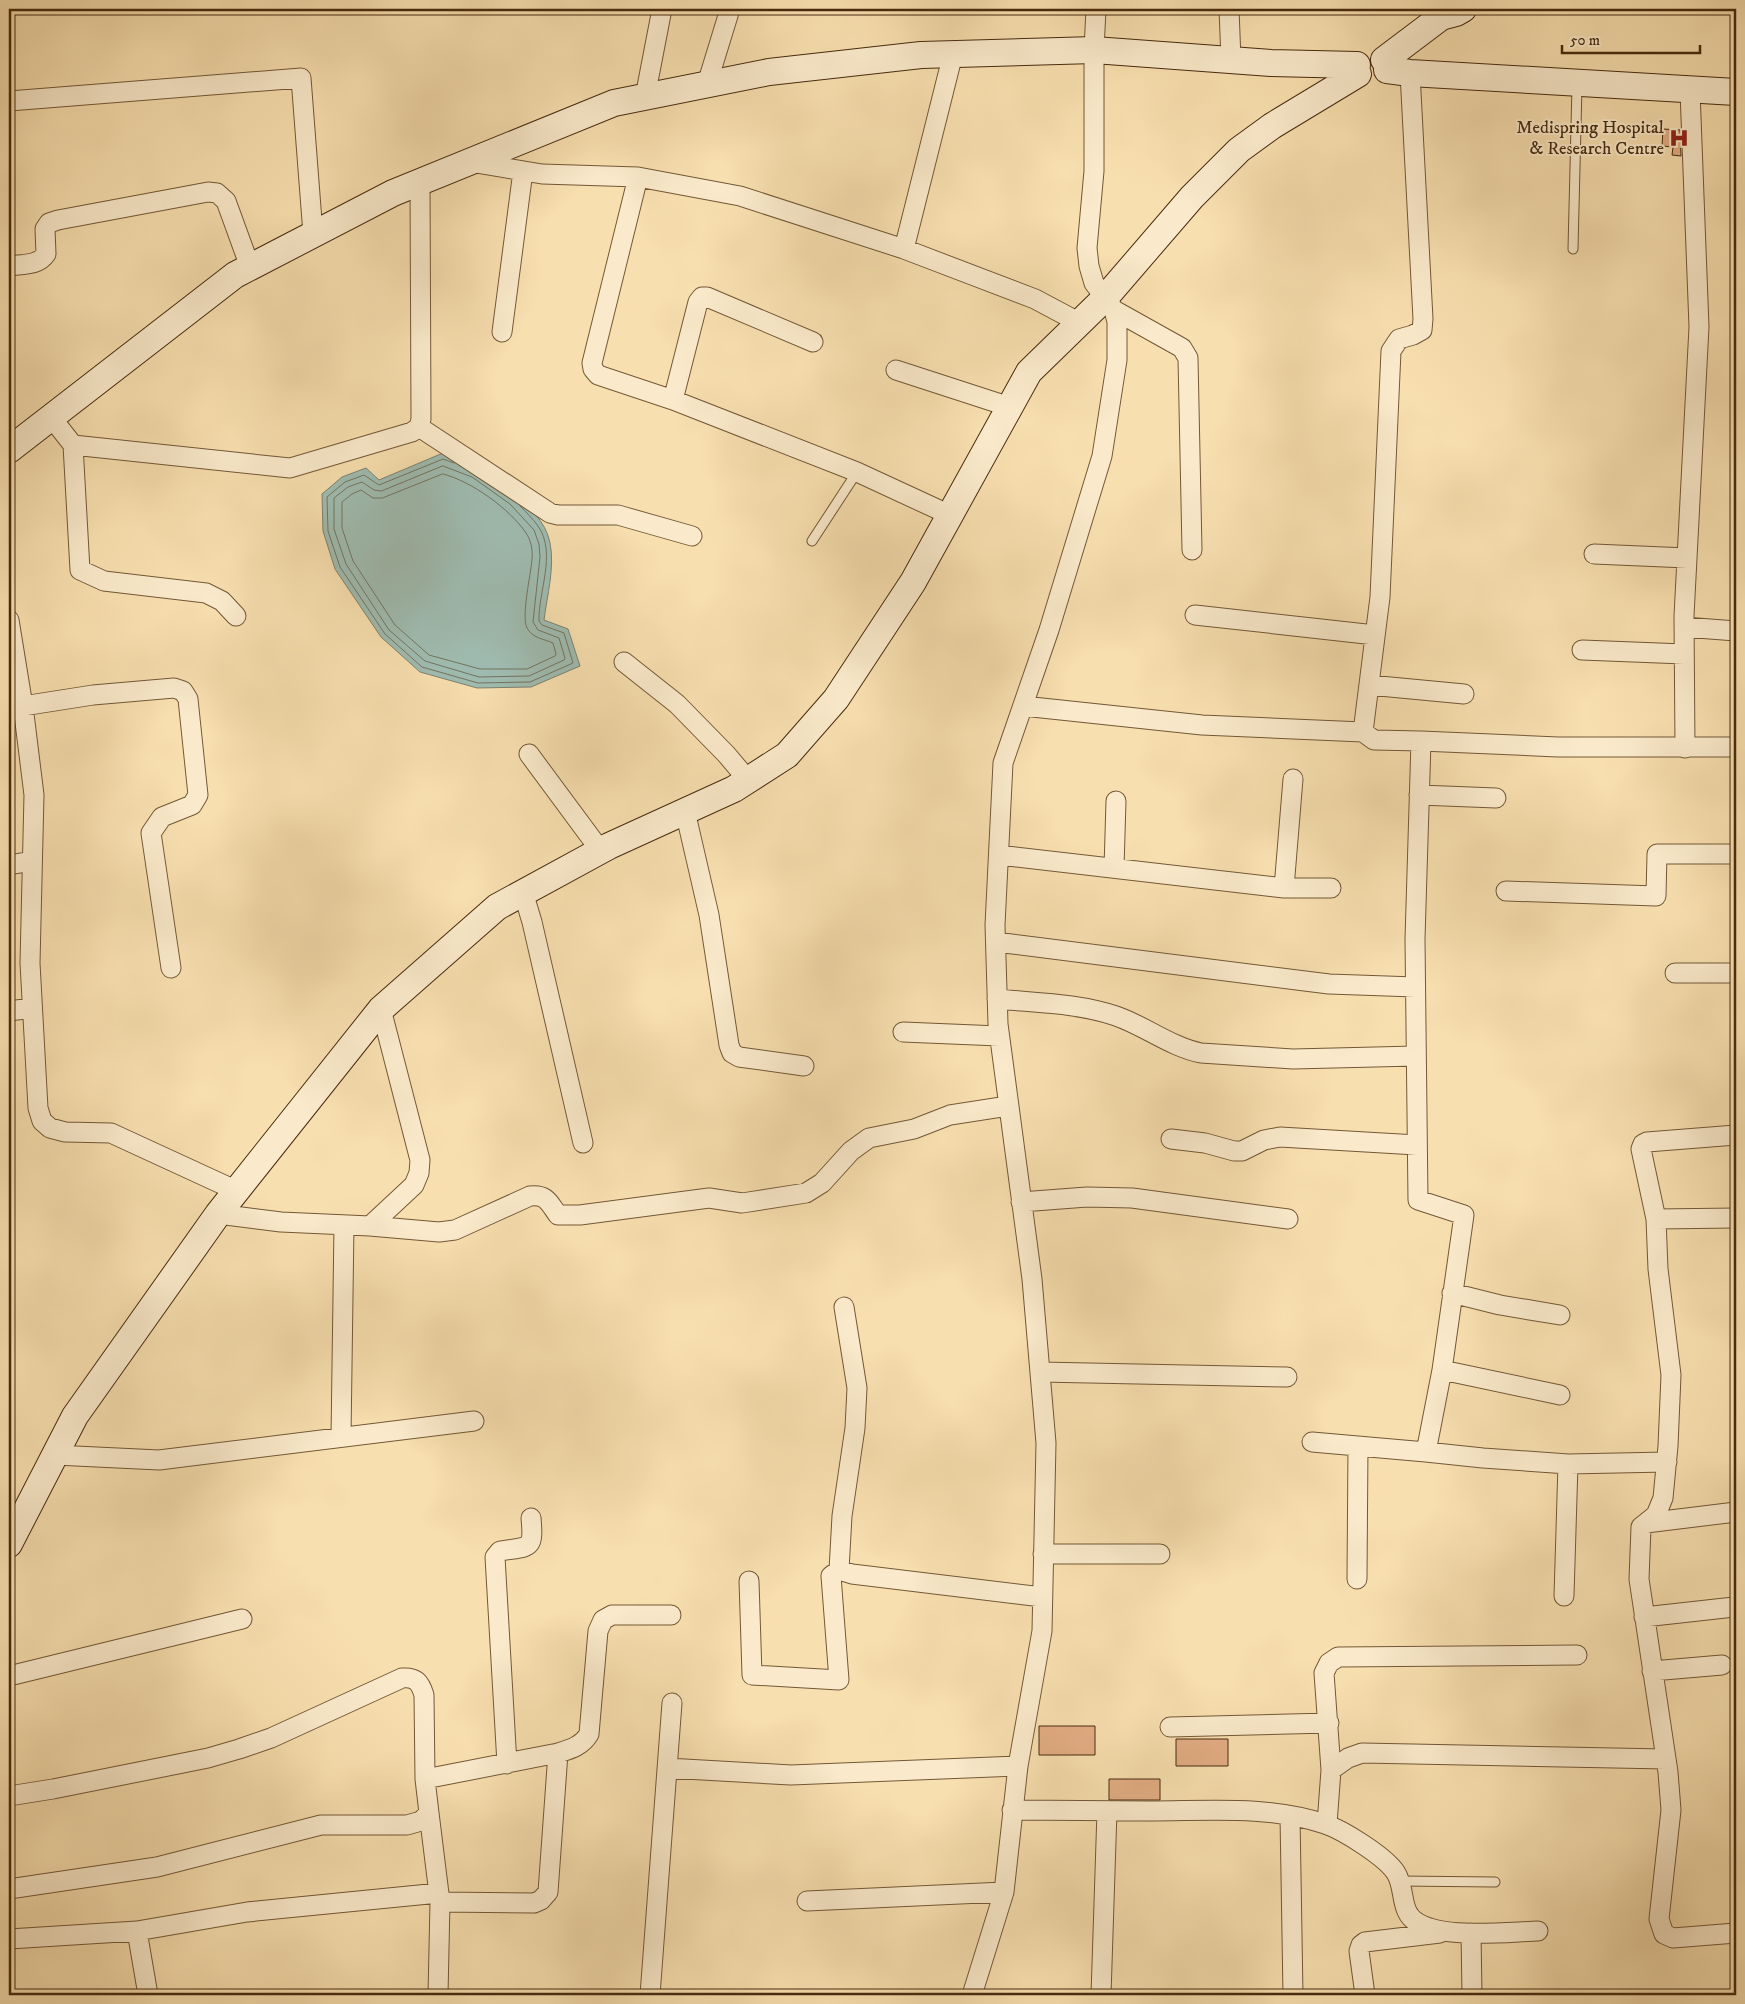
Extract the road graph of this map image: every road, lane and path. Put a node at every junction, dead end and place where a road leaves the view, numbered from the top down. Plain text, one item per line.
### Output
1 (662, 9) edge
2 (730, 9) edge
3 (1096, 9) edge
4 (1229, 9) edge
5 (1449, 12) edge
6 (1094, 50) junction
7 (953, 54) junction
8 (1231, 60) junction
9 (1394, 68) junction
10 (1358, 70) junction
11 (707, 84) junction
12 (1578, 84) junction
13 (1690, 91) junction
14 (1736, 92) edge
15 (645, 97) junction
16 (9, 101) edge
17 (468, 162) junction
18 (523, 171) junction
19 (638, 177) junction
20 (420, 182) junction
21 (312, 234) junction
22 (904, 249) junction
23 (1573, 250) dead end
24 (9, 266) edge
25 (250, 267) junction
26 (1110, 304) junction
27 (1080, 322) junction
28 (502, 332) dead end
29 (813, 342) dead end
30 (896, 370) dead end
31 (673, 400) junction
32 (1010, 407) junction
33 (51, 417) junction
34 (419, 427) junction
35 (73, 445) junction
36 (9, 450) edge
37 (858, 472) junction
38 (950, 515) junction
39 (692, 536) dead end
40 (812, 541) dead end
41 (1192, 550) dead end
42 (1594, 554) dead end
43 (1686, 558) junction
44 (1195, 615) dead end
45 (236, 616) dead end
46 (9, 620) edge
47 (1684, 627) junction
48 (1736, 631) edge
49 (1375, 635) junction
50 (1582, 650) dead end
51 (1684, 654) junction
52 (624, 662) dead end
53 (1369, 685) junction
54 (1464, 694) dead end
55 (1023, 706) junction
56 (19, 713) edge
57 (1363, 732) junction
58 (1420, 741) junction
59 (1736, 747) edge
60 (1685, 748) junction
61 (529, 754) dead end
62 (1292, 779) dead end
63 (748, 780) junction
64 (1419, 795) junction
65 (1496, 798) dead end
66 (1116, 800) dead end
67 (684, 811) junction
68 (600, 850) junction
69 (1736, 854) edge
70 (999, 855) junction
71 (32, 861) junction
72 (9, 865) edge
73 (1114, 868) junction
74 (1284, 888) junction
75 (1331, 888) dead end
76 (1506, 891) dead end
77 (523, 892) junction
78 (996, 942) junction
79 (170, 968) dead end
80 (1675, 973) dead end
81 (1736, 973) edge
82 (1415, 987) junction
83 (997, 999) junction
84 (32, 1008) junction
85 (381, 1009) junction
86 (9, 1011) edge
87 (903, 1032) dead end
88 (1000, 1036) junction
89 (1416, 1056) junction
90 (804, 1066) dead end
91 (1008, 1106) junction
92 (1736, 1134) edge
93 (1171, 1139) dead end
94 (583, 1143) dead end
95 (1417, 1145) junction
96 (237, 1191) junction
97 (1021, 1202) junction
98 (218, 1214) junction
99 (1736, 1218) edge
100 (1288, 1219) dead end
101 (1656, 1219) junction
102 (344, 1225) junction
103 (370, 1226) junction
104 (1452, 1293) junction
105 (844, 1307) dead end
106 (1560, 1314) dead end
107 (1442, 1370) junction
108 (1040, 1372) junction
109 (1287, 1377) dead end
110 (1560, 1394) dead end
111 (474, 1421) dead end
112 (341, 1438) junction
113 (1312, 1442) dead end
114 (1358, 1446) junction
115 (1426, 1452) junction
116 (55, 1455) junction
117 (1667, 1462) junction
118 (1568, 1464) junction
119 (1736, 1512) edge
120 (531, 1518) dead end
121 (1646, 1524) junction
122 (9, 1544) edge
123 (1043, 1554) junction
124 (1160, 1554) dead end
125 (839, 1570) junction
126 (1357, 1579) dead end
127 (749, 1581) dead end
128 (1564, 1596) dead end
129 (1042, 1597) junction
130 (1734, 1607) dead end
131 (671, 1615) dead end
132 (1644, 1617) junction
133 (242, 1619) dead end
134 (1576, 1655) dead end
135 (1722, 1665) dead end
136 (1652, 1671) junction
137 (9, 1676) edge
138 (672, 1703) dead end
139 (1329, 1723) junction
140 (1170, 1727) dead end
141 (558, 1753) junction
142 (1666, 1759) junction
143 (506, 1764) junction
144 (1018, 1766) junction
145 (667, 1768) junction
146 (1331, 1770) junction
147 (425, 1779) junction
148 (9, 1796) edge
149 (1012, 1810) junction
150 (1107, 1810) junction
151 (429, 1813) junction
152 (1290, 1816) junction
153 (1327, 1824) junction
154 (1399, 1881) junction
155 (1495, 1882) dead end
156 (9, 1889) edge
157 (1004, 1892) junction
158 (440, 1897) junction
159 (807, 1901) dead end
160 (137, 1931) junction
161 (1446, 1932) junction
162 (1538, 1932) dead end
163 (1471, 1933) junction
164 (1736, 1934) edge
165 (9, 1939) edge
166 (148, 1995) edge
167 (438, 1995) edge
168 (650, 1995) edge
169 (972, 1995) edge
170 (1101, 1995) edge
171 (1293, 1995) edge
172 (1365, 1995) edge
173 (1472, 1995) edge

1 - 15 street
2 - 11 street
3 - 6 street
4 - 8 street
5 - 9 street
6 - 7 street
6 - 8 street
6 - 26 street
7 - 11 street
7 - 22 street
8 - 10 street
9 - 10 street
9 - 12 street
9 - 49 street
10 - 26 street
11 - 15 street
12 - 13 street
12 - 23 lane
13 - 14 street
13 - 43 street
15 - 17 street
16 - 21 street
17 - 18 street
17 - 20 street
18 - 19 street
18 - 28 street
19 - 22 street
19 - 31 street
20 - 21 street
20 - 34 street
21 - 25 street
22 - 27 street
24 - 25 street
25 - 33 street
26 - 27 street
26 - 41 street
26 - 55 street
27 - 32 street
29 - 31 street
30 - 32 street
31 - 37 street
32 - 38 street
33 - 35 street
33 - 36 street
34 - 35 street
34 - 39 street
35 - 45 street
37 - 38 street
37 - 40 lane
38 - 63 street
42 - 43 street
43 - 47 street
44 - 49 street
46 - 56 street
47 - 48 street
47 - 51 street
49 - 53 street
50 - 51 street
51 - 60 street
52 - 63 street
53 - 54 street
53 - 57 street
55 - 57 street
55 - 70 street
56 - 71 street
56 - 79 street
57 - 58 street
58 - 60 street
58 - 64 street
59 - 60 street
61 - 68 street
62 - 74 street
63 - 67 street
64 - 65 street
64 - 82 street
66 - 73 street
67 - 68 street
67 - 90 street
68 - 77 street
69 - 76 street
70 - 73 street
70 - 78 street
71 - 72 street
71 - 84 street
73 - 74 street
74 - 75 street
77 - 85 street
77 - 94 street
78 - 82 street
78 - 83 street
80 - 81 street
82 - 89 street
83 - 88 street
83 - 89 street
84 - 86 street
84 - 96 street
85 - 96 street
85 - 103 street
87 - 88 street
88 - 91 street
89 - 95 street
91 - 97 street
91 - 103 street
92 - 101 street
93 - 95 street
95 - 104 street
96 - 98 street
97 - 100 street
97 - 108 street
98 - 102 street
98 - 116 street
99 - 101 street
101 - 117 street
102 - 103 street
102 - 112 street
104 - 106 street
104 - 107 street
105 - 125 street
107 - 110 street
107 - 115 street
108 - 109 street
108 - 123 street
111 - 112 street
112 - 116 street
113 - 114 street
114 - 115 street
114 - 126 street
115 - 118 street
116 - 122 street
117 - 118 street
117 - 121 street
118 - 128 street
119 - 121 street
120 - 143 street
121 - 132 street
123 - 124 street
123 - 129 street
125 - 127 street
125 - 129 street
129 - 144 street
130 - 132 street
131 - 141 street
132 - 136 street
133 - 137 street
134 - 139 street
135 - 136 street
136 - 142 street
138 - 145 street
139 - 140 street
139 - 146 street
141 - 143 street
141 - 158 street
142 - 146 street
142 - 164 street
143 - 147 street
144 - 145 street
144 - 149 street
145 - 168 street
146 - 153 street
147 - 148 street
147 - 151 street
149 - 150 street
149 - 157 street
150 - 152 street
150 - 170 street
151 - 156 street
151 - 158 street
152 - 153 street
152 - 171 street
153 - 154 street
154 - 155 lane
154 - 161 street
157 - 159 street
157 - 169 street
158 - 160 street
158 - 167 street
160 - 165 street
160 - 166 street
161 - 163 street
161 - 172 street
162 - 163 street
163 - 173 street

